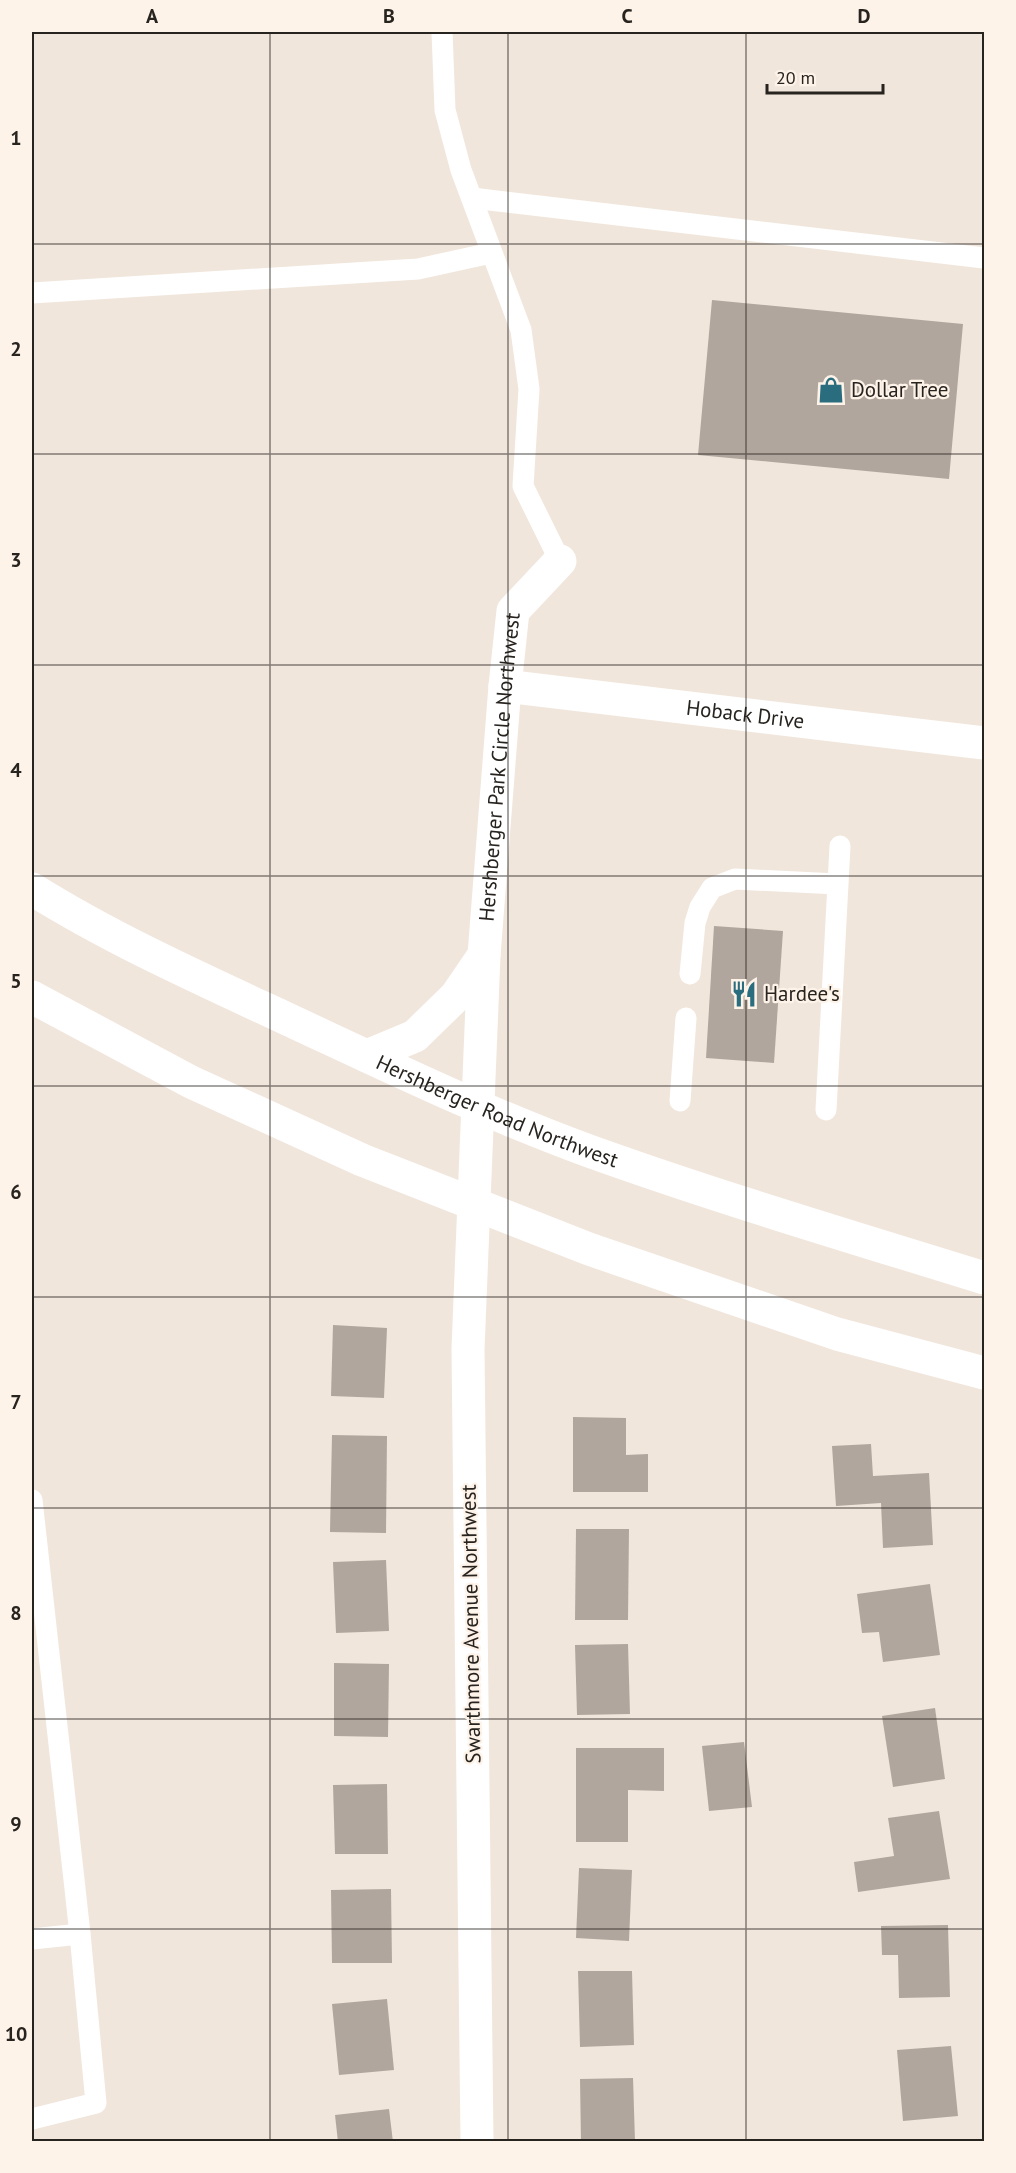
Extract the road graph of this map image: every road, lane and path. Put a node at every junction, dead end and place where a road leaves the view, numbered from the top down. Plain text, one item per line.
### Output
1 (442, 32) edge
2 (472, 198) junction
3 (491, 253) junction
4 (984, 258) edge
5 (32, 293) edge
6 (560, 561) joint
7 (505, 686) junction
8 (984, 742) edge
9 (840, 846) dead end
10 (837, 884) junction
11 (32, 889) edge
12 (484, 955) junction
13 (690, 974) dead end
14 (32, 997) edge
15 (686, 1018) dead end
16 (367, 1056) junction
17 (680, 1101) dead end
18 (478, 1107) junction
19 (826, 1110) dead end
20 (474, 1205) junction
21 (984, 1278) edge
22 (984, 1373) edge
23 (32, 1500) edge
24 (33, 1527) edge
25 (80, 1934) junction
26 (32, 1939) edge
27 (32, 2119) edge
28 (477, 2142) edge

1 - 2 lane
2 - 3 lane
2 - 4 lane
3 - 5 lane
3 - 6 lane
6 - 7 street, Hershberger Park Circle Northwest
7 - 8 street, Hoback Drive
7 - 12 street, Hershberger Park Circle Northwest
9 - 10 lane
10 - 13 lane
10 - 19 lane
11 - 16 street, Hershberger Road Northwest
12 - 16 street, Hershberger Park Circle Northwest
12 - 18 street, Hershberger Park Circle Northwest
14 - 20 street
15 - 17 lane
16 - 18 street, Hershberger Road Northwest
18 - 20 street, Swarthmore Avenue Northwest
18 - 21 street, Hershberger Road Northwest
20 - 22 street
20 - 28 street, Swarthmore Avenue Northwest
23 - 24 lane
24 - 25 lane
25 - 26 lane
25 - 27 lane

